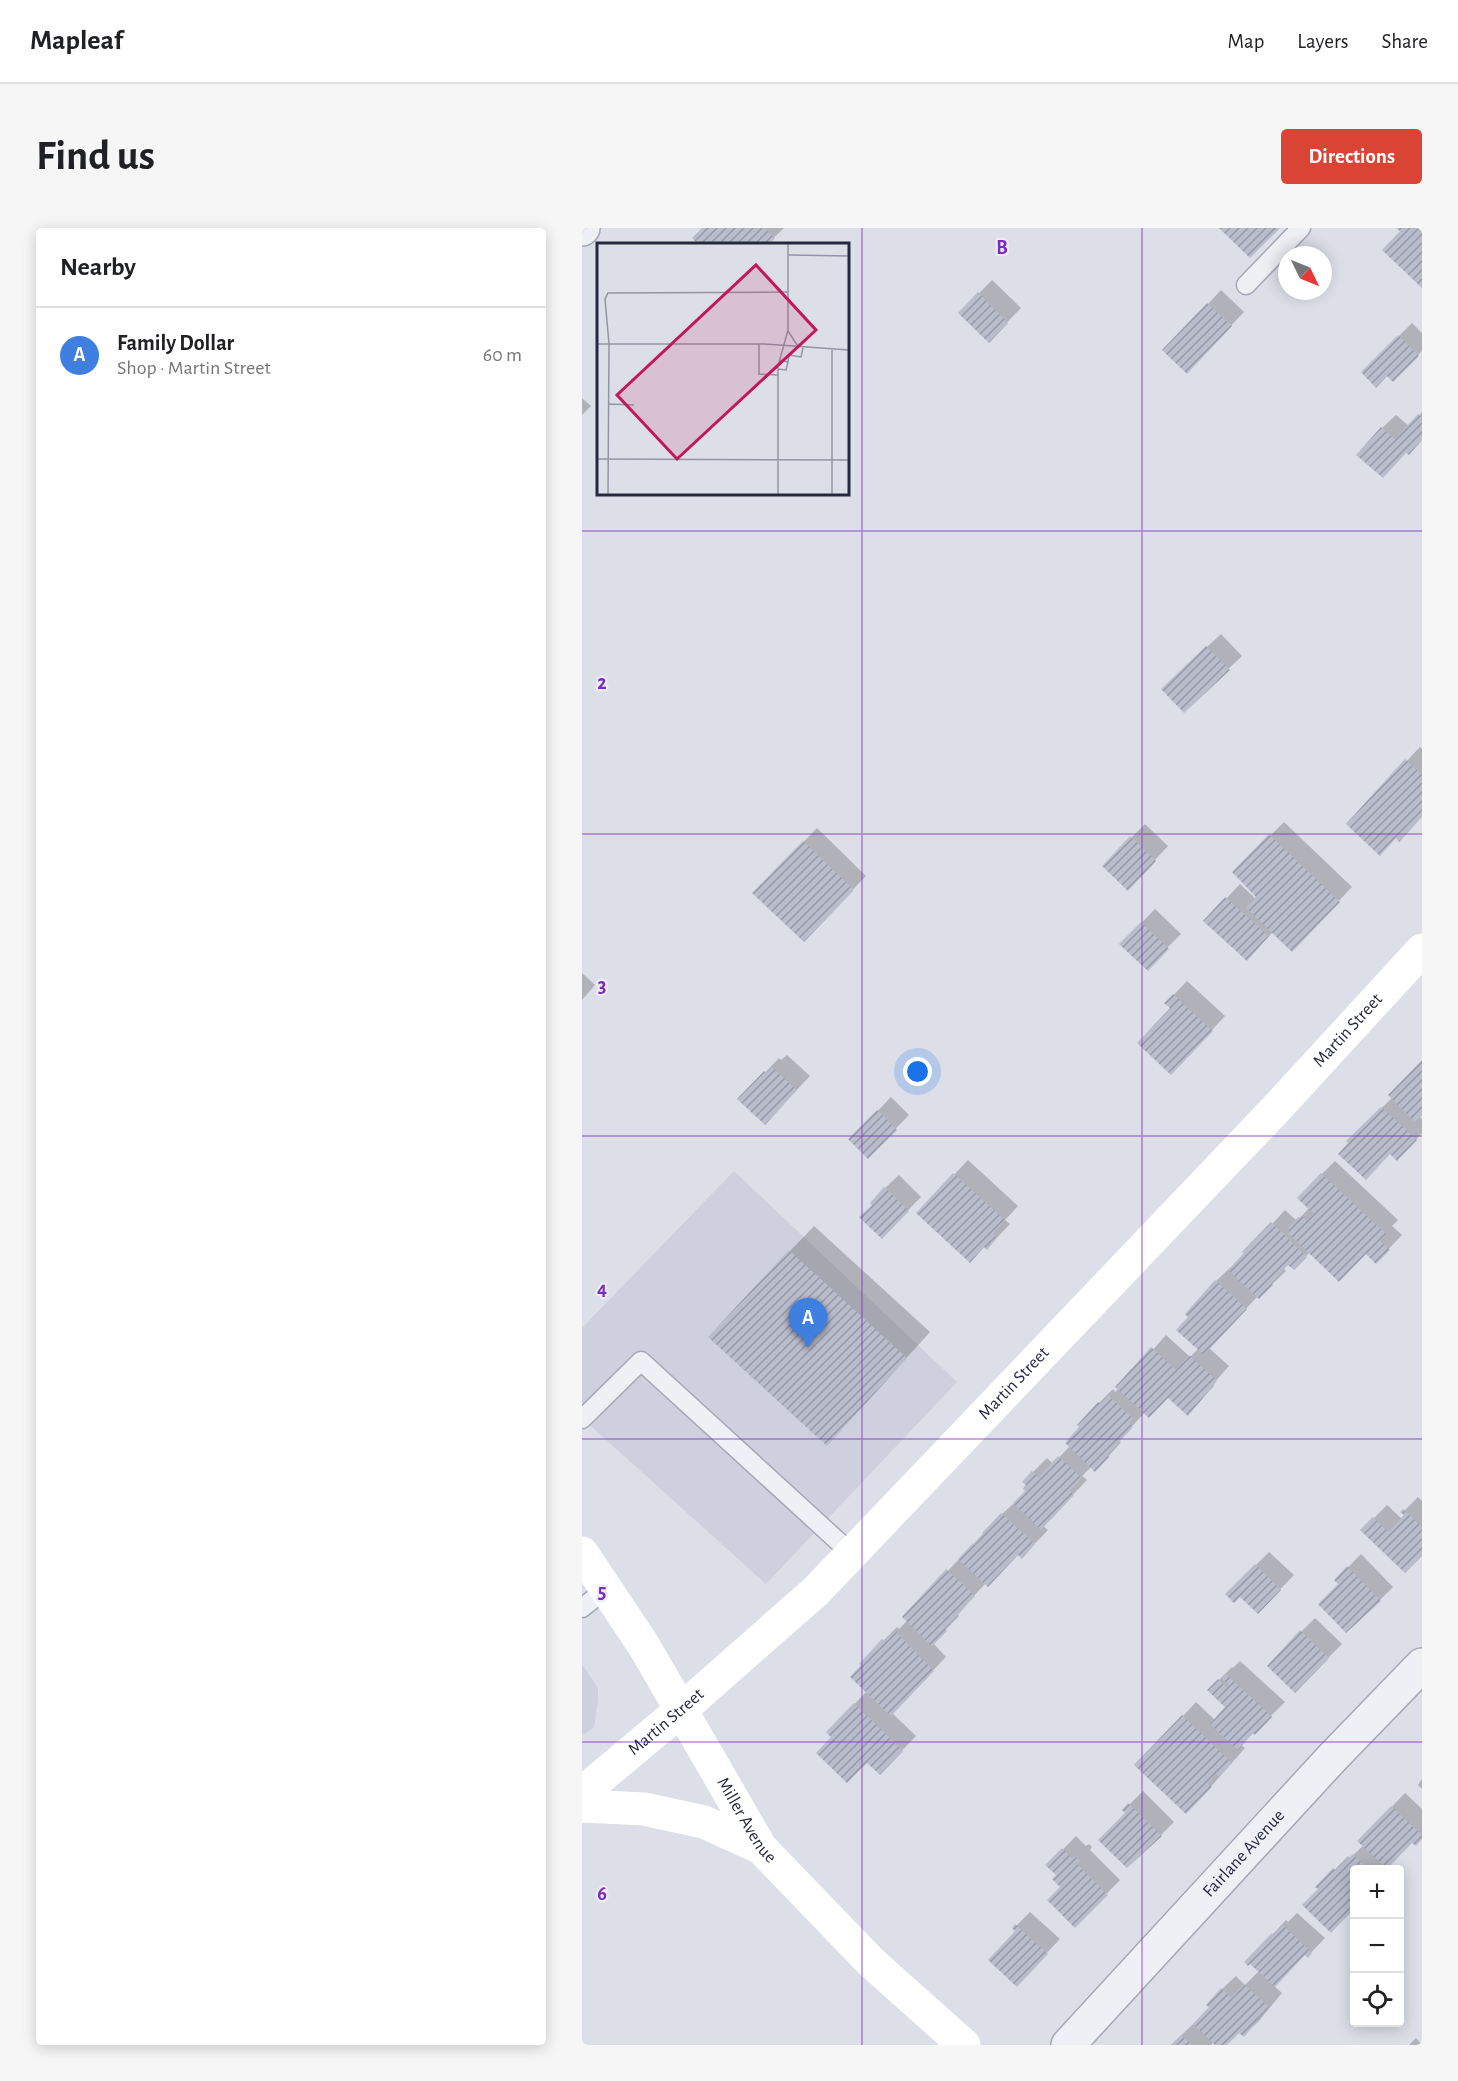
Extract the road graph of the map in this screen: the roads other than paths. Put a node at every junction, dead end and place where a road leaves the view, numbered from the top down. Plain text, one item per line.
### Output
1 (1301, 228) edge
2 (1246, 285) dead end
3 (1422, 950) edge
4 (582, 1419) edge
5 (582, 1552) edge
6 (852, 1554) junction
7 (594, 1598) edge
8 (1422, 1665) edge
9 (681, 1710) junction
10 (583, 1794) edge
11 (761, 1848) junction
12 (964, 2045) edge
13 (1068, 2045) edge

1 - 2 lane
3 - 6 street, Martin Street
4 - 6 lane
5 - 7 street, Miller Avenue
6 - 9 street, Martin Street
7 - 9 street, Miller Avenue
8 - 13 street, Fairlane Avenue
9 - 10 street, Martin Street
9 - 11 street, Miller Avenue
10 - 11 street
11 - 12 street, Miller Avenue

